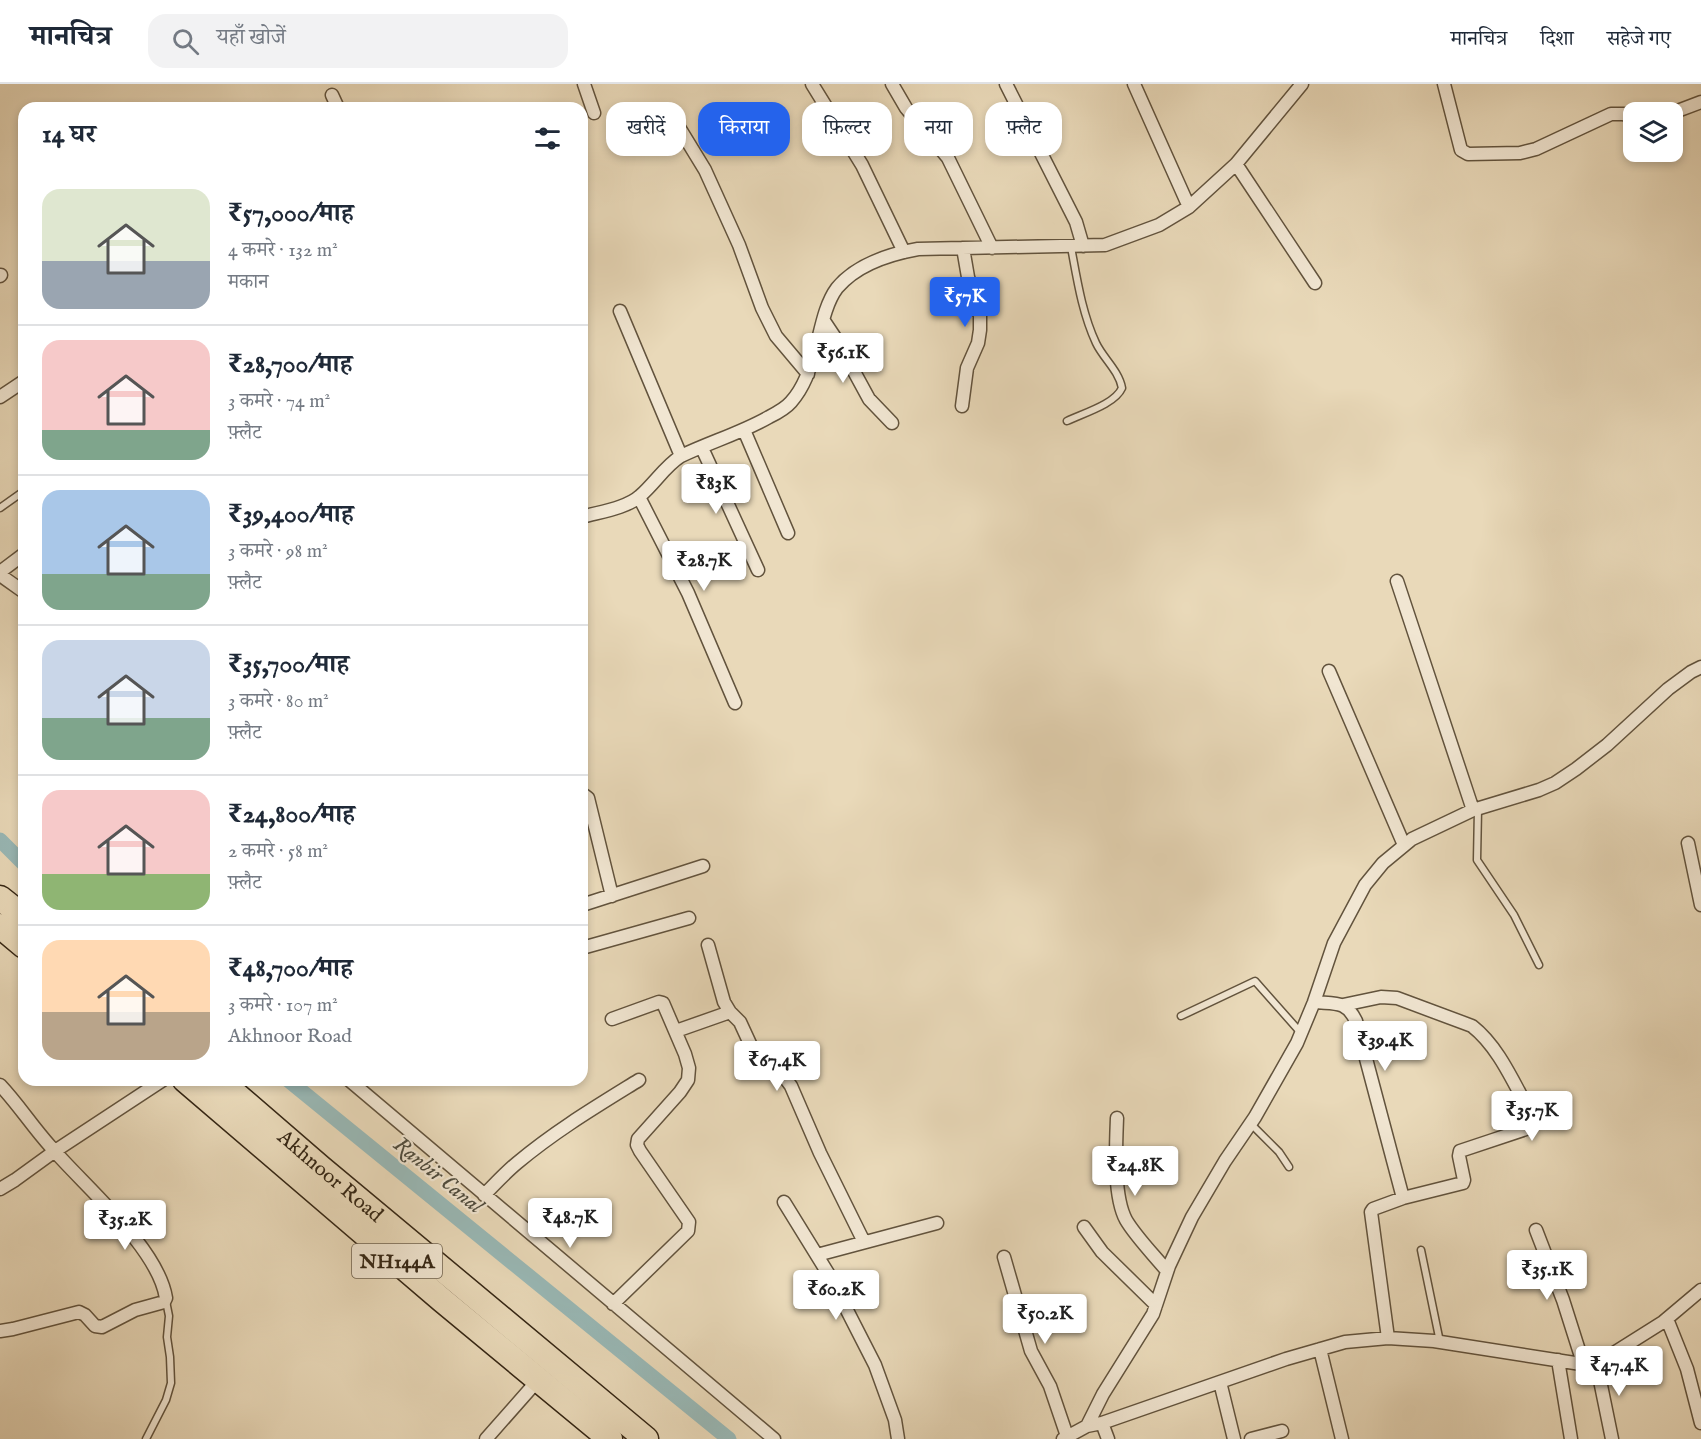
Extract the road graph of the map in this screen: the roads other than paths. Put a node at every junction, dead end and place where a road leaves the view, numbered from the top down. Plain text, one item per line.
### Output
1 (584, 84) edge
2 (812, 84) edge
3 (892, 84) edge
4 (1006, 84) edge
5 (1134, 84) edge
6 (1302, 84) edge
7 (1443, 84) edge
8 (332, 95) dead end
9 (335, 102) edge
10 (1701, 102) edge
11 (1683, 109) edge
12 (594, 113) dead end
13 (1623, 114) edge
14 (686, 139) edge
15 (1236, 164) junction
16 (1189, 207) junction
17 (1077, 246) junction
18 (963, 248) junction
19 (992, 248) junction
20 (904, 252) junction
21 (1316, 283) dead end
22 (620, 311) dead end
23 (824, 321) junction
24 (808, 374) junction
25 (18, 385) edge
26 (0, 397) edge
27 (962, 406) dead end
28 (1067, 421) dead end
29 (892, 423) dead end
30 (744, 430) junction
31 (702, 448) junction
32 (681, 456) junction
33 (18, 495) edge
34 (639, 497) junction
35 (0, 508) edge
36 (588, 516) edge
37 (788, 533) dead end
38 (18, 559) edge
39 (758, 570) dead end
40 (0, 573) edge
41 (1397, 581) dead end
42 (18, 587) edge
43 (1701, 667) edge
44 (1329, 671) dead end
45 (735, 703) dead end
46 (588, 798) edge
47 (1475, 809) junction
48 (1688, 843) dead end
49 (1404, 845) junction
50 (703, 866) dead end
51 (612, 896) junction
52 (0, 898) edge
53 (588, 903) edge
54 (1701, 905) edge
55 (18, 912) edge
56 (689, 918) dead end
57 (0, 926) edge
58 (18, 941) edge
59 (708, 945) dead end
60 (588, 946) edge
61 (1539, 965) dead end
62 (1314, 1002) junction
63 (1343, 1005) junction
64 (730, 1012) junction
65 (1181, 1016) dead end
66 (612, 1019) dead end
67 (676, 1031) junction
68 (1301, 1033) junction
69 (639, 1080) dead end
70 (0, 1085) edge
71 (154, 1086) edge
72 (192, 1086) edge
73 (226, 1086) edge
74 (356, 1086) edge
75 (1117, 1118) dead end
76 (1251, 1123) junction
77 (55, 1151) junction
78 (1289, 1167) dead end
79 (0, 1189) edge
80 (484, 1195) junction
81 (1403, 1198) junction
82 (784, 1202) dead end
83 (936, 1223) dead end
84 (1084, 1227) dead end
85 (1536, 1230) dead end
86 (864, 1242) junction
87 (1420, 1250) dead end
88 (817, 1255) junction
89 (1004, 1257) dead end
90 (1167, 1271) junction
91 (1701, 1290) edge
92 (166, 1301) junction
93 (613, 1304) junction
94 (1156, 1305) junction
95 (1667, 1319) junction
96 (0, 1331) edge
97 (1388, 1338) junction
98 (1440, 1342) junction
99 (1320, 1349) junction
100 (1558, 1360) junction
101 (1596, 1361) junction
102 (1583, 1363) junction
103 (546, 1372) junction
104 (1220, 1382) junction
105 (1701, 1423) edge
106 (1102, 1424) junction
107 (1086, 1426) junction
108 (1282, 1431) dead end
109 (1066, 1438) edge
110 (146, 1439) edge
111 (486, 1439) edge
112 (610, 1439) edge
113 (646, 1439) edge
114 (774, 1439) edge
115 (898, 1439) edge
116 (1108, 1439) edge
117 (1234, 1439) edge
118 (1251, 1439) edge
119 (1342, 1439) edge
120 (1571, 1439) edge
121 (1612, 1439) edge

1 - 12 street
2 - 20 street
3 - 19 street
4 - 17 street
5 - 16 street
6 - 15 street
7 - 13 street
8 - 9 street
10 - 11 street
14 - 24 street
15 - 16 street
15 - 21 street
16 - 17 street
17 - 19 street
17 - 28 lane
18 - 19 street
18 - 20 street
18 - 27 street
20 - 23 street
22 - 32 street
23 - 24 street
23 - 29 street
24 - 30 street
25 - 26 street
30 - 31 street
30 - 37 street
31 - 32 street
31 - 39 street
32 - 34 street
33 - 35 lane
34 - 36 street
34 - 45 street
38 - 40 street
40 - 42 street
41 - 47 street
43 - 47 street
44 - 49 street
46 - 51 street
47 - 49 street
47 - 61 lane
48 - 54 street
49 - 62 street
50 - 51 street
51 - 53 street
52 - 55 highway
56 - 60 street
57 - 58 highway
59 - 64 street
62 - 63 street
62 - 68 street
63 - 81 street
63 - 81 street
64 - 67 street
64 - 86 street
65 - 68 lane
66 - 67 street
67 - 93 street
68 - 76 street
69 - 80 street
70 - 77 street
71 - 77 street
72 - 103 highway, NH144A
73 - 103 highway, Akhnoor Road / NH144A
74 - 80 street
75 - 90 street
76 - 78 lane
76 - 90 street
77 - 79 street
77 - 92 street
80 - 93 street
81 - 97 street
82 - 88 street
83 - 86 street
84 - 94 street
85 - 102 street
86 - 88 street
87 - 98 lane
88 - 115 street
89 - 109 street
90 - 94 street
91 - 95 street
92 - 96 street
92 - 110 lane
93 - 114 street
94 - 107 street
95 - 101 street
95 - 105 street
97 - 98 street
97 - 99 street
98 - 100 street
99 - 104 street
99 - 119 street
100 - 102 street
100 - 120 street
101 - 102 street
101 - 121 street
103 - 111 street
103 - 112 highway, NH144A
103 - 113 highway, NH144A
104 - 106 street
104 - 117 street
106 - 107 street
106 - 116 street
107 - 109 street
108 - 118 street

